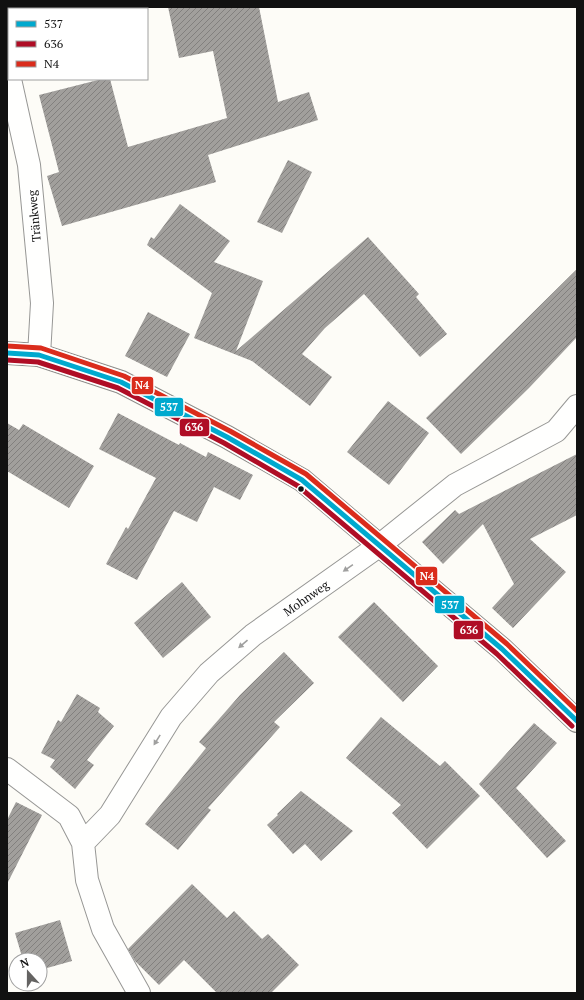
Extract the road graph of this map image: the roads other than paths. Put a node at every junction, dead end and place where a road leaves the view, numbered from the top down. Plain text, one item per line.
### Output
1 (10, 80) edge
2 (7, 353) edge
3 (39, 355) junction
4 (577, 406) edge
5 (380, 545) junction
6 (577, 721) edge
7 (7, 769) edge
8 (83, 843) junction
9 (139, 993) edge

1 - 3 street, Tränkweg
2 - 3 street
3 - 5 street
4 - 5 street, Mohnweg
5 - 6 street
5 -> 8 street, Mohnweg
7 - 8 street
8 - 9 street

